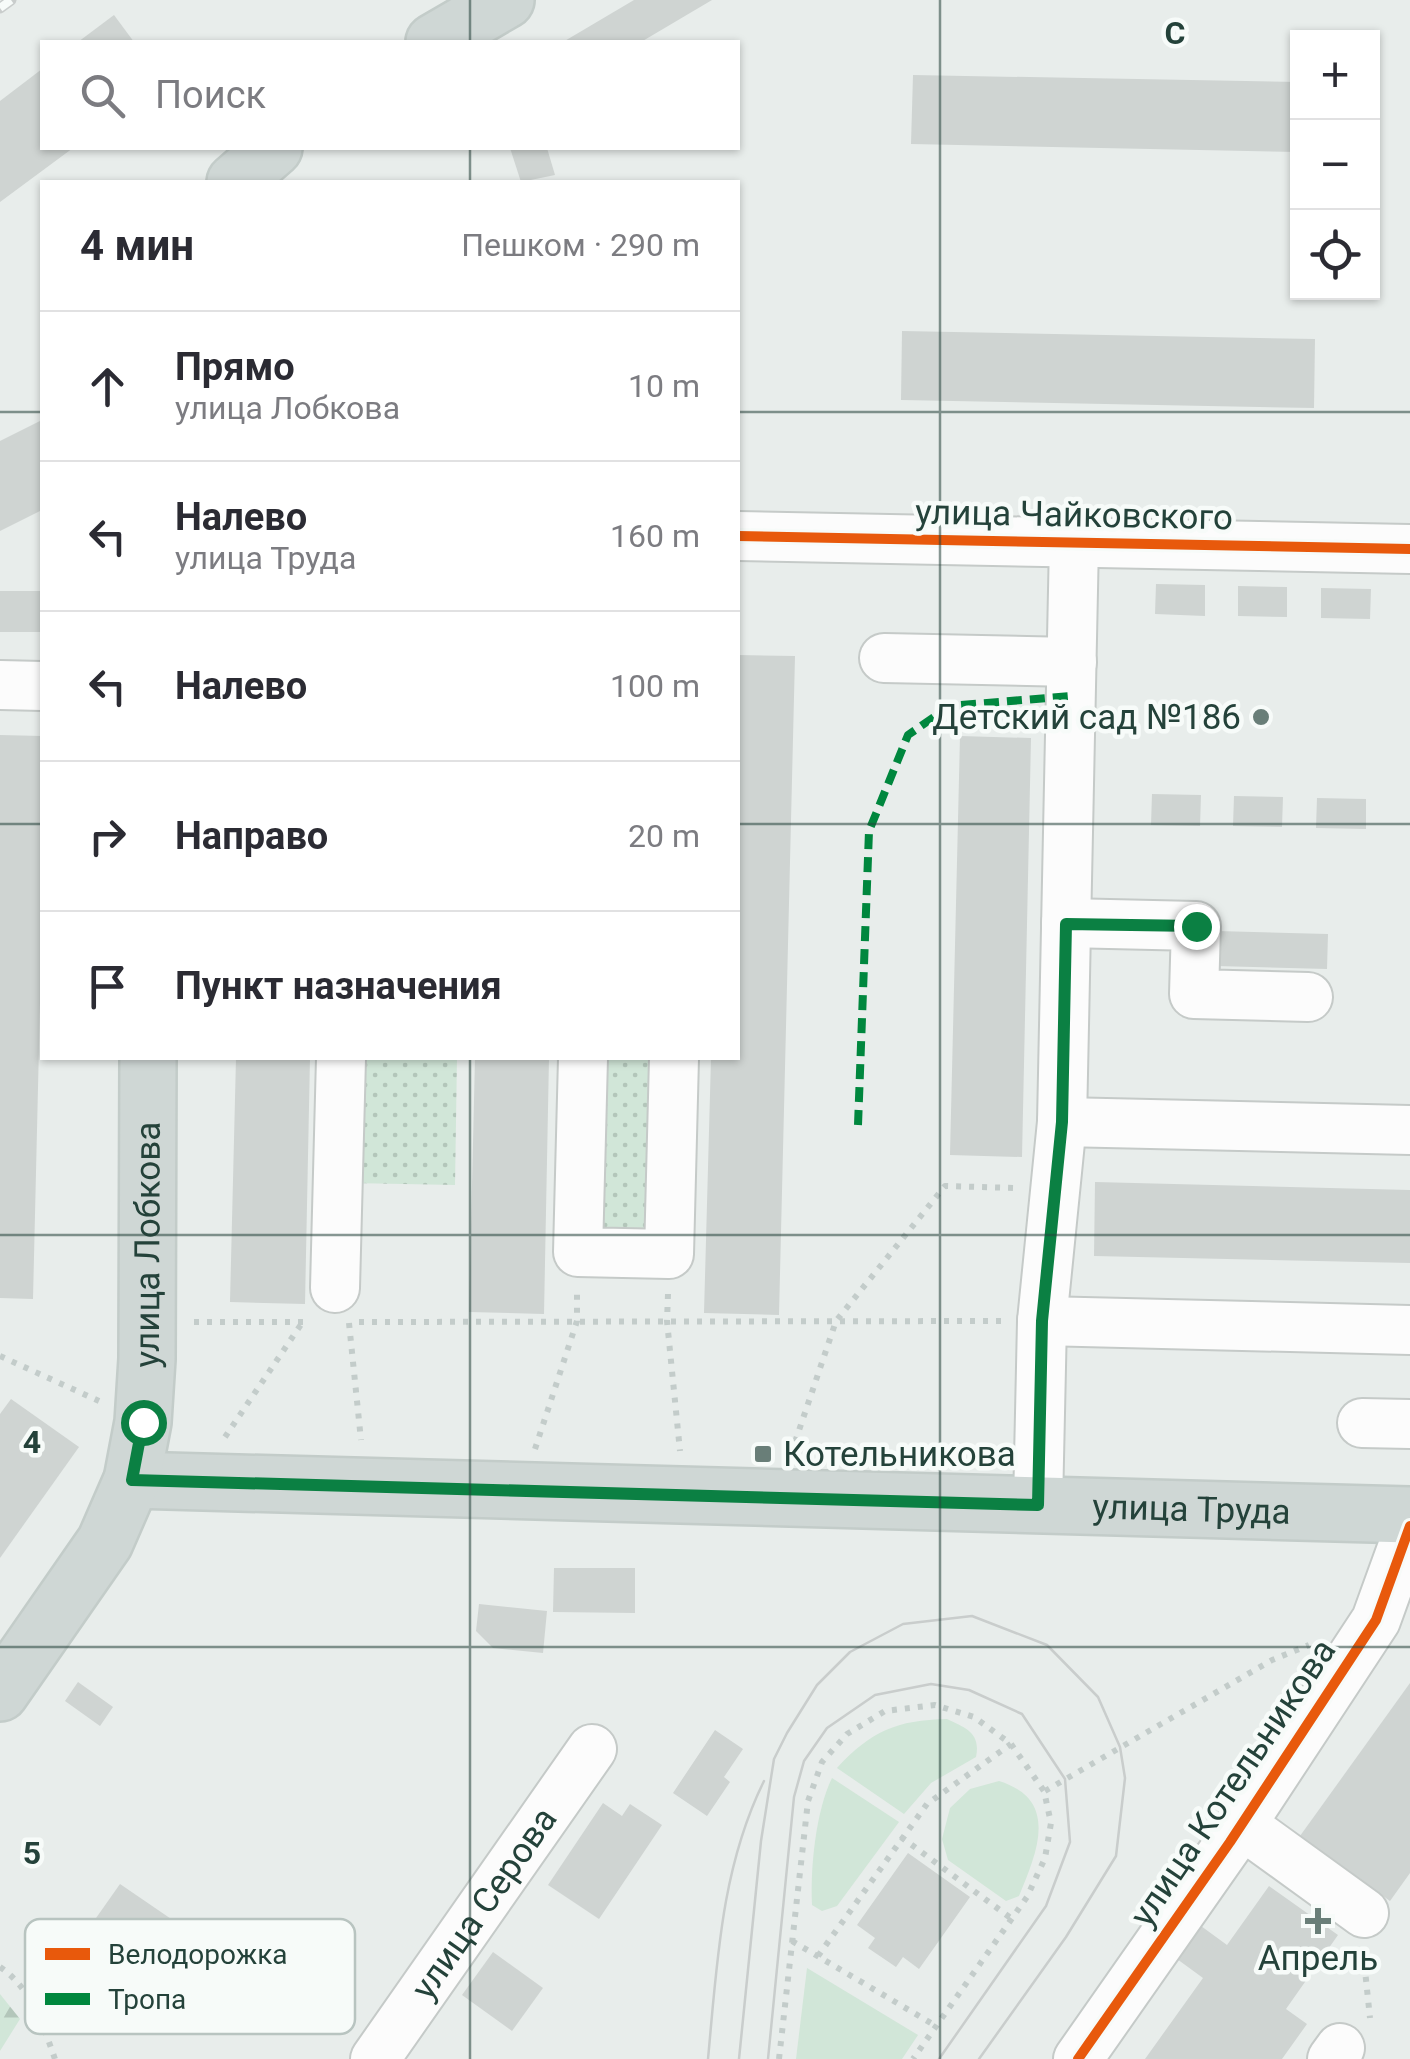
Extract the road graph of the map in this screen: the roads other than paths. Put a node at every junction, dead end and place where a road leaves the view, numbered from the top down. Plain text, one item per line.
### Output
1 (506, 0) edge
2 (437, 40) edge
3 (272, 150) edge
4 (237, 180) edge
5 (740, 536) edge
6 (1074, 542) junction
7 (1410, 549) edge
8 (884, 658) dead end
9 (1072, 662) junction
10 (0, 685) edge
11 (40, 686) edge
12 (1066, 924) junction
13 (1308, 997) dead end
14 (148, 1060) edge
15 (341, 1060) edge
16 (583, 1060) edge
17 (674, 1060) edge
18 (1062, 1122) junction
19 (1410, 1130) edge
20 (334, 1314) road end
21 (1042, 1321) junction
22 (1410, 1330) edge
23 (1362, 1424) dead end
24 (1410, 1424) edge
25 (132, 1480) junction
26 (1038, 1505) junction
27 (1410, 1515) edge
28 (1410, 1526) edge
29 (0, 1693) edge
30 (592, 1750) dead end
31 (1242, 1824) junction
32 (1364, 1913) dead end
33 (375, 2059) edge
34 (1078, 2059) edge

1 - 2 main road
3 - 4 main road
5 - 6 street, улица Чайковского
6 - 7 street, улица Чайковского
6 - 9 street
8 - 9 street
9 - 12 street
10 - 11 street
12 - 13 street
12 - 18 street
14 - 25 main road, улица Лобкова
15 - 20 street
16 - 17 street
18 - 19 street
18 - 21 street
21 - 22 street
21 - 26 street
23 - 24 street
25 - 26 main road, улица Труда
25 - 29 main road, улица Лобкова
26 - 27 main road, улица Труда
28 - 31 street, улица Котельникова
30 - 33 street, улица Серова
31 - 32 street
31 - 34 street, улица Котельникова

